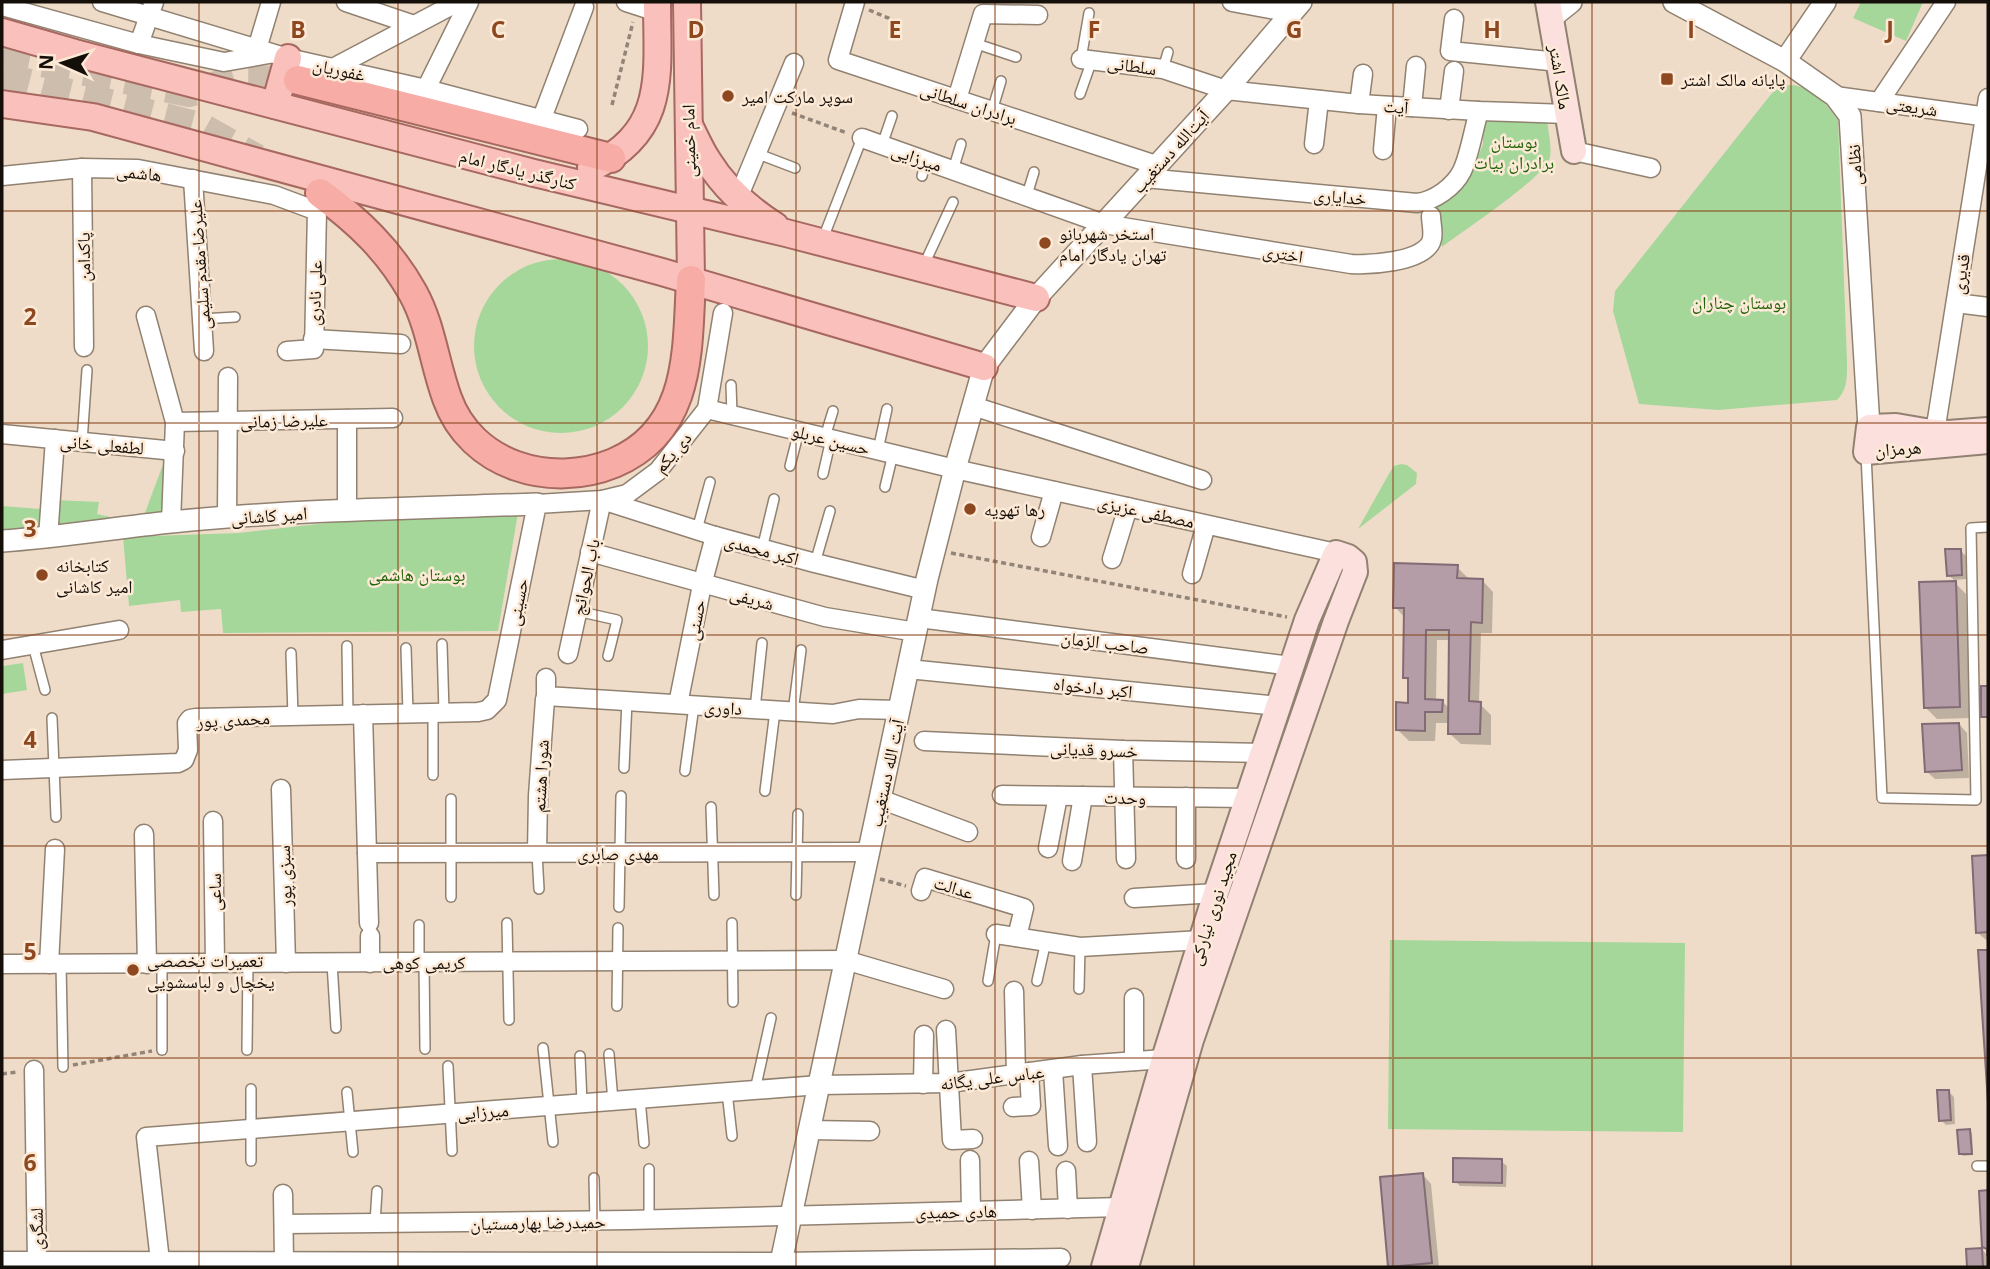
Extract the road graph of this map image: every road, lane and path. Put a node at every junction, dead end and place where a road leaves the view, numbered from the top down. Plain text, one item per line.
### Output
1 (102, 2) edge
2 (271, 2) edge
3 (346, 2) edge
4 (458, 2) edge
5 (469, 2) edge
6 (687, 2) edge
7 (1233, 2) edge
8 (1570, 2) edge
9 (1674, 2) edge
10 (1825, 2) edge
11 (1946, 2) edge
12 (855, 3) edge
13 (644, 5) edge
14 (2, 6) edge
15 (584, 7) dead end
16 (1296, 7) edge
17 (151, 9) edge
18 (1550, 10) edge
19 (1089, 13) dead end
20 (1038, 15) dead end
21 (1454, 19) dead end
22 (893, 20) dead end
23 (414, 25) junction
24 (2, 32) edge
25 (974, 43) junction
26 (139, 44) junction
27 (1016, 57) dead end
28 (1087, 59) junction
29 (279, 60) junction
30 (1785, 61) junction
31 (1559, 62) junction
32 (794, 63) dead end
33 (1416, 66) dead end
34 (333, 68) junction
35 (1454, 71) dead end
36 (1363, 74) dead end
37 (1001, 81) dead end
38 (426, 89) junction
39 (1226, 90) junction
40 (1080, 94) dead end
41 (1835, 96) junction
42 (1988, 98) edge
43 (957, 99) junction
44 (1319, 100) junction
45 (1879, 102) junction
46 (2, 104) edge
47 (1359, 104) junction
48 (275, 105) junction
49 (611, 105) dead end
50 (1387, 106) junction
51 (775, 107) junction
52 (1412, 107) junction
53 (1449, 110) junction
54 (992, 111) junction
55 (1479, 111) junction
56 (1567, 114) junction
57 (892, 117) dead end
58 (1987, 117) edge
59 (542, 118) junction
60 (688, 124) junction
61 (578, 129) dead end
62 (862, 138) junction
63 (961, 144) dead end
64 (1314, 144) dead end
65 (882, 145) junction
66 (1383, 150) dead end
67 (1574, 152) joint
68 (756, 153) junction
69 (611, 158) junction
70 (795, 167) dead end
71 (82, 168) junction
72 (1651, 168) dead end
73 (953, 170) junction
74 (1034, 172) dead end
75 (1151, 172) junction
76 (534, 173) junction
77 (2, 176) edge
78 (193, 179) junction
79 (1027, 195) junction
80 (738, 198) junction
81 (318, 202) junction
82 (953, 202) dead end
83 (690, 211) junction
84 (1431, 216) dead end
85 (1104, 224) junction
86 (786, 233) junction
87 (822, 243) junction
88 (922, 268) junction
89 (691, 280) junction
90 (1037, 298) junction
91 (1956, 303) junction
92 (1988, 307) edge
93 (723, 313) dead end
94 (146, 316) dead end
95 (235, 317) dead end
96 (202, 319) junction
97 (313, 339) junction
98 (401, 344) dead end
99 (84, 347) dead end
100 (204, 351) dead end
101 (287, 351) dead end
102 (984, 366) junction
103 (86, 370) dead end
104 (228, 377) dead end
105 (731, 385) dead end
106 (973, 406) junction
107 (707, 409) junction
108 (887, 409) dead end
109 (833, 411) dead end
110 (732, 415) junction
111 (393, 418) dead end
112 (347, 419) junction
113 (229, 420) junction
114 (175, 422) junction
115 (1869, 427) junction
116 (1988, 430) edge
117 (799, 431) junction
118 (1935, 432) junction
119 (2, 434) edge
120 (828, 438) junction
121 (55, 439) junction
122 (82, 442) junction
123 (1988, 442) edge
124 (175, 451) junction
125 (885, 452) junction
126 (1866, 452) junction
127 (790, 466) dead end
128 (955, 469) junction
129 (823, 474) dead end
130 (1202, 480) dead end
131 (710, 482) dead end
132 (885, 487) dead end
133 (1055, 491) junction
134 (774, 499) dead end
135 (602, 500) junction
136 (537, 504) junction
137 (1128, 507) junction
138 (346, 510) junction
139 (830, 510) dead end
140 (227, 518) junction
141 (172, 522) junction
142 (1206, 525) junction
143 (1988, 527) edge
144 (697, 530) junction
145 (715, 536) junction
146 (1041, 537) dead end
147 (48, 538) junction
148 (2, 541) edge
149 (762, 549) junction
150 (935, 550) junction
151 (590, 552) junction
152 (1336, 554) junction
153 (1112, 559) dead end
154 (815, 563) junction
155 (1192, 573) dead end
156 (702, 584) junction
157 (925, 590) junction
158 (577, 611) junction
159 (1307, 620) junction
160 (917, 625) junction
161 (119, 630) dead end
162 (762, 643) dead end
163 (442, 644) dead end
164 (33, 645) junction
165 (347, 646) dead end
166 (406, 648) dead end
167 (2, 650) edge
168 (801, 650) dead end
169 (291, 653) dead end
170 (568, 654) dead end
171 (608, 656) dead end
172 (1291, 666) junction
173 (908, 669) junction
174 (45, 690) dead end
175 (546, 691) joint
176 (497, 700) joint
177 (627, 701) junction
178 (686, 705) junction
179 (1278, 706) junction
180 (755, 709) junction
181 (899, 710) junction
182 (784, 711) junction
183 (439, 712) junction
184 (408, 713) junction
185 (356, 714) junction
186 (293, 716) junction
187 (52, 718) dead end
188 (924, 741) dead end
189 (1123, 750) junction
190 (1263, 753) junction
191 (624, 768) dead end
192 (54, 769) junction
193 (2, 770) edge
194 (685, 771) dead end
195 (433, 775) dead end
196 (281, 789) dead end
197 (765, 791) dead end
198 (1002, 795) dead end
199 (621, 796) dead end
200 (1058, 796) junction
201 (1083, 796) junction
202 (1124, 797) junction
203 (1186, 797) junction
204 (1248, 798) junction
205 (451, 799) dead end
206 (880, 799) junction
207 (711, 807) dead end
208 (798, 814) dead end
209 (56, 817) dead end
210 (214, 821) dead end
211 (968, 832) dead end
212 (144, 834) dead end
213 (1048, 848) dead end
214 (55, 849) dead end
215 (798, 852) junction
216 (869, 852) junction
217 (367, 853) junction
218 (451, 853) junction
219 (537, 853) junction
220 (619, 853) junction
221 (712, 853) junction
222 (1126, 859) dead end
223 (1186, 859) dead end
224 (1072, 861) dead end
225 (864, 874) junction
226 (539, 889) dead end
227 (921, 891) joint
228 (1216, 893) junction
229 (714, 895) dead end
230 (796, 895) dead end
231 (451, 897) dead end
232 (1133, 898) dead end
233 (619, 907) dead end
234 (507, 923) dead end
235 (732, 923) dead end
236 (419, 925) dead end
237 (618, 928) dead end
238 (996, 934) joint
239 (1017, 937) junction
240 (1202, 940) junction
241 (1046, 941) junction
242 (1080, 947) junction
243 (845, 960) junction
244 (617, 961) junction
245 (732, 961) junction
246 (422, 962) junction
247 (508, 962) junction
248 (215, 963) junction
249 (248, 963) junction
250 (286, 963) junction
251 (332, 963) junction
252 (370, 963) junction
253 (2, 964) edge
254 (55, 964) junction
255 (154, 964) junction
256 (988, 981) dead end
257 (1037, 981) dead end
258 (943, 989) dead end
259 (1079, 989) dead end
260 (1014, 991) dead end
261 (1134, 998) dead end
262 (733, 1002) dead end
263 (617, 1006) dead end
264 (771, 1018) dead end
265 (509, 1020) dead end
266 (336, 1028) dead end
267 (946, 1030) dead end
268 (924, 1035) dead end
269 (544, 1048) dead end
270 (247, 1049) dead end
271 (425, 1049) dead end
272 (162, 1050) joint
273 (608, 1054) dead end
274 (580, 1056) dead end
275 (1164, 1059) junction
276 (1134, 1061) junction
277 (1082, 1065) junction
278 (448, 1066) dead end
279 (63, 1067) joint
280 (34, 1070) joint
281 (1053, 1070) junction
282 (1022, 1073) junction
283 (2, 1074) edge
284 (949, 1083) junction
285 (923, 1084) junction
286 (819, 1085) junction
287 (251, 1090) dead end
288 (755, 1090) junction
289 (347, 1091) dead end
290 (727, 1093) junction
291 (640, 1099) junction
292 (613, 1101) junction
293 (582, 1103) junction
294 (549, 1106) junction
295 (1013, 1107) dead end
296 (450, 1114) junction
297 (350, 1121) junction
298 (252, 1129) junction
299 (809, 1130) junction
300 (870, 1131) dead end
301 (732, 1136) dead end
302 (973, 1139) dead end
303 (553, 1142) dead end
304 (1087, 1142) dead end
305 (644, 1143) dead end
306 (1058, 1146) dead end
307 (452, 1151) dead end
308 (353, 1152) dead end
309 (970, 1160) dead end
310 (251, 1161) dead end
311 (1029, 1161) dead end
312 (1977, 1166) dead end
313 (1988, 1166) edge
314 (649, 1169) dead end
315 (1066, 1171) dead end
316 (594, 1178) dead end
317 (377, 1191) dead end
318 (283, 1194) dead end
319 (1068, 1209) junction
320 (1132, 1209) junction
321 (1032, 1210) junction
322 (971, 1211) junction
323 (791, 1216) junction
324 (649, 1219) junction
325 (595, 1221) junction
326 (375, 1223) junction
327 (285, 1224) junction
328 (1061, 1258) dead end
329 (2, 1261) edge
330 (37, 1261) junction
331 (160, 1261) junction
332 (285, 1261) junction
333 (1002, 1263) edge
334 (780, 1265) edge
335 (1104, 1267) edge
336 (1126, 1267) edge

1 - 17 street, غفوریان
2 - 29 street
3 - 23 street
4 - 23 street
5 - 38 street
6 - 60 main road, امام خمینی
7 - 16 street
8 - 18 street
9 - 30 street, نظامی
10 - 30 street
11 - 45 street
12 - 22 path
12 - 43 street, برادران سلطانی
13 - 49 path
13 - 69 main road, امام خمینی
14 - 26 street
15 - 59 street
16 - 39 street, آیت‌الله دستغیب
17 - 26 street
17 - 29 street, غفوریان
18 - 31 main road, مالک اشتر
19 - 28 lane, سلطانی
20 - 25 street
21 - 31 street
23 - 34 street
24 - 48 main road, کنارگذر یادگار امام
25 - 27 lane
25 - 43 street
26 - 29 street
28 - 39 street, سلطانی
28 - 40 lane
29 - 34 street, غفوریان
29 - 48 main road
29 - 69 highway
30 - 41 street, نظامی
31 - 56 main road, مالک اشتر
32 - 51 street
33 - 52 street
34 - 38 street, غفوریان
35 - 53 street
36 - 47 street
37 - 54 lane
38 - 59 street, غفوریان
39 - 44 street, آیت
39 - 75 street, آیت‌الله دستغیب
41 - 45 street, شریعتی
41 - 115 street, نظامی
42 - 58 street, قدیری
43 - 54 street, برادران سلطانی
44 - 47 street, آیت
44 - 64 street
45 - 58 street, شریعتی
46 - 89 main road
47 - 50 street, آیت
48 - 76 main road, کنارگذر یادگار امام
50 - 52 street, آیت
50 - 66 street
51 - 62 path
51 - 68 street
52 - 53 street, آیت
53 - 55 street, آیت
54 - 75 street, برادران سلطانی
55 - 56 street, آیت
55 - 75 street, خدایاری
56 - 67 main road, مالک اشتر
57 - 65 lane
58 - 91 street, قدیری
59 - 61 street, غفوریان
60 - 80 main road
60 - 83 main road, امام خمینی
62 - 65 street, میرزایی
62 - 87 lane
63 - 73 lane
65 - 73 street, میرزایی
67 - 72 street
68 - 70 lane
68 - 80 street
69 - 76 main road, امام خمینی
71 - 77 street, هاشمی
71 - 78 street, هاشمی
71 - 99 street, پاکدامن
73 - 79 street, میرزایی
74 - 79 lane
75 - 85 street, آیت‌الله دستغیب
76 - 83 main road, کنارگذر یادگار امام
78 - 81 street, هاشمی
78 - 96 street, علیرضا مقدم سلیمی
79 - 85 street, میرزایی
80 - 86 main road
81 - 89 highway
81 - 97 street, علی نادری
82 - 88 lane
83 - 86 main road, کنارگذر یادگار امام
83 - 89 main road, امام خمینی
84 - 85 street, اختری
85 - 90 street, آیت‌الله دستغیب
86 - 87 main road, کنارگذر یادگار امام
87 - 88 main road, کنارگذر یادگار امام
88 - 90 main road, کنارگذر یادگار امام
89 - 102 main road
90 - 102 street, آیت الله دستغیب
91 - 92 street
91 - 118 street, قدیری
93 - 107 street, دی یکم
94 - 114 street
95 - 96 lane
96 - 100 street, علیرضا مقدم سلیمی
97 - 98 street
97 - 101 street, علی نادری
102 - 106 street, آیت الله دستغیب
103 - 122 lane
104 - 113 street
105 - 110 lane
106 - 128 street, آیت الله دستغیب
106 - 130 street
107 - 110 street, حسین عربلو
107 - 135 street, دی یکم
108 - 125 lane
109 - 120 lane
110 - 117 street, حسین عربلو
111 - 112 street, علیرضا زمانی
112 - 113 street, علیرضا زمانی
112 - 138 street
113 - 114 street, علیرضا زمانی
113 - 140 street
114 - 124 street
115 - 118 main road, هرمزان
115 - 126 main road, هرمزان
116 - 118 main road, هرمزان
117 - 120 street, حسین عربلو
117 - 127 lane
119 - 121 street, لطفعلی خانی
120 - 125 street, حسین عربلو
120 - 129 lane
121 - 122 street, لطفعلی خانی
121 - 147 street
122 - 124 street, لطفعلی خانی
123 - 126 main road, هرمزان
124 - 141 street
125 - 128 street, حسین عربلو
125 - 132 lane
126 - 143 lane
128 - 133 street, مصطفی عزیزی
128 - 150 street, آیت الله دستغیب
131 - 144 lane
133 - 137 street, مصطفی عزیزی
133 - 146 street
134 - 149 lane
135 - 136 street, دی یکم
135 - 144 street, اکبر محمدی
135 - 151 street, باب الحوائج
136 - 138 street, امیر کاشانی
136 - 176 street, حسینی
137 - 142 street, مصطفی عزیزی
137 - 153 street
138 - 140 street, امیر کاشانی
139 - 154 lane
140 - 141 street, امیر کاشانی
141 - 147 street, امیر کاشانی
142 - 152 street, مصطفی عزیزی
142 - 155 street
144 - 145 street, اکبر محمدی
145 - 149 street, اکبر محمدی
145 - 156 street, حسنی
147 - 148 street, امیر کاشانی
149 - 154 street, اکبر محمدی
150 - 157 street, آیت الله دستغیب
150 - 159 path
151 - 156 street, شریفی
151 - 158 street, باب الحوائج
152 - 159 main road, مجید نوری نیارکی
152 - 320 main road, مجید نوری نیارکی
154 - 157 street, اکبر محمدی
156 - 160 street, شریفی
156 - 178 street, حسنی
157 - 160 street, آیت الله دستغیب
158 - 170 street, باب الحوائج
158 - 171 lane
159 - 172 main road, مجید نوری نیارکی
160 - 172 street, صاحب الزمان
160 - 173 street, آیت الله دستغیب
161 - 164 street
162 - 180 lane
163 - 183 lane
164 - 167 street
164 - 174 lane
165 - 185 lane
166 - 184 lane
168 - 182 lane
169 - 186 lane
172 - 179 main road, مجید نوری نیارکی
173 - 179 street, اکبر دادخواه
173 - 181 street, آیت الله دستغیب
175 - 177 street, داوری
175 - 219 street, شورا هشتم
176 - 183 street, محمدی پور
177 - 178 street, داوری
177 - 191 lane
178 - 180 street, داوری
178 - 194 lane
179 - 190 main road, مجید نوری نیارکی
180 - 182 street, داوری
181 - 182 street, داوری
181 - 206 street, آیت الله دستغیب
182 - 197 lane
183 - 184 street, محمدی پور
183 - 195 lane
184 - 185 street, محمدی پور
185 - 186 street, محمدی پور
185 - 217 street
186 - 192 street, محمدی پور
187 - 192 lane
188 - 189 street, خسرو قدیانی
189 - 190 street, خسرو قدیانی
189 - 202 street
190 - 204 main road, مجید نوری نیارکی
192 - 193 street, محمدی پور
192 - 209 lane
196 - 250 street, سبزی پور
198 - 200 street, وحدت
199 - 220 lane
200 - 201 street, وحدت
200 - 213 street
201 - 202 street, وحدت
201 - 224 street
202 - 203 street, وحدت
202 - 222 street
203 - 204 street, وحدت
203 - 223 street
204 - 228 main road, مجید نوری نیارکی
205 - 218 lane
206 - 211 street
206 - 216 street, آیت الله دستغیب
207 - 221 lane
208 - 215 lane
210 - 248 street, ساعی
212 - 255 street
214 - 254 street
215 - 216 street, مهدی صابری
215 - 221 street, مهدی صابری
215 - 230 lane
216 - 225 street, آیت الله دستغیب
217 - 218 street, مهدی صابری
217 - 252 street
218 - 219 street, مهدی صابری
218 - 231 lane
219 - 220 street, مهدی صابری
219 - 226 lane
220 - 221 street, مهدی صابری
220 - 233 lane
221 - 229 lane
225 - 227 path, عدالت
225 - 243 street, آیت الله دستغیب
227 - 239 street, عدالت
228 - 232 street
228 - 240 main road, مجید نوری نیارکی
234 - 247 lane
235 - 245 lane
236 - 246 lane
237 - 244 lane
238 - 239 street
238 - 256 lane
239 - 241 street
240 - 242 street
240 - 275 main road, مجید نوری نیارکی
241 - 242 street
241 - 257 lane
242 - 259 lane
243 - 245 street, کریمی کوهی
243 - 258 street, کریمی کوهی
243 - 286 street, آیت الله دستغیب
244 - 245 street, کریمی کوهی
244 - 247 street, کریمی کوهی
244 - 263 lane
245 - 262 lane
246 - 247 street, کریمی کوهی
246 - 252 street, کریمی کوهی
246 - 271 lane
247 - 265 lane
248 - 249 street, کریمی کوهی
248 - 255 street, کریمی کوهی
249 - 250 street, کریمی کوهی
249 - 270 lane
250 - 251 street, کریمی کوهی
251 - 252 street, کریمی کوهی
251 - 266 lane
253 - 254 street, کریمی کوهی
254 - 255 street, کریمی کوهی
254 - 279 lane
255 - 272 lane
260 - 282 street
261 - 276 street
264 - 288 lane
267 - 284 street
268 - 285 street
269 - 294 lane
272 - 279 path
273 - 292 lane
274 - 293 lane
275 - 276 street, عباس علی یگانه
275 - 320 main road, مجید نوری نیارکی
276 - 277 street, عباس علی یگانه
277 - 281 street, عباس علی یگانه
277 - 304 street
278 - 296 lane
280 - 283 path
280 - 330 street, لشگری
281 - 282 street, عباس علی یگانه
281 - 306 street
282 - 284 street, عباس علی یگانه
282 - 295 street
284 - 285 street, عباس علی یگانه
284 - 302 street
285 - 286 street, عباس علی یگانه
286 - 288 street, میرزایی
286 - 299 street, آیت الله دستغیب
287 - 298 lane
288 - 290 street, میرزایی
289 - 297 lane
290 - 291 street, میرزایی
290 - 301 lane
291 - 292 street, میرزایی
291 - 305 lane
292 - 293 street, میرزایی
293 - 294 street, میرزایی
294 - 296 street, میرزایی
294 - 303 lane
296 - 297 street, میرزایی
296 - 307 lane
297 - 298 street, میرزایی
297 - 308 lane
298 - 310 lane
298 - 331 street, میرزایی
299 - 300 street
299 - 323 street, آیت الله دستغیب
309 - 322 street
311 - 321 street
312 - 313 lane
314 - 324 lane
315 - 319 street
316 - 325 lane
317 - 326 lane
318 - 327 street
319 - 320 street, هادی حمیدی
319 - 321 street, هادی حمیدی
320 - 335 main road, مجید نوری نیارکی
320 - 336 main road, مجید نوری نیارکی
321 - 322 street, هادی حمیدی
322 - 323 street, هادی حمیدی
323 - 324 street, حمیدرضا بهارمستیان
323 - 334 street, آیت الله دستغیب
324 - 325 street, حمیدرضا بهارمستیان
325 - 326 street, حمیدرضا بهارمستیان
326 - 327 street, حمیدرضا بهارمستیان
327 - 332 street
328 - 333 street
329 - 330 street
330 - 331 street
331 - 332 street
332 - 334 street
333 - 334 street

